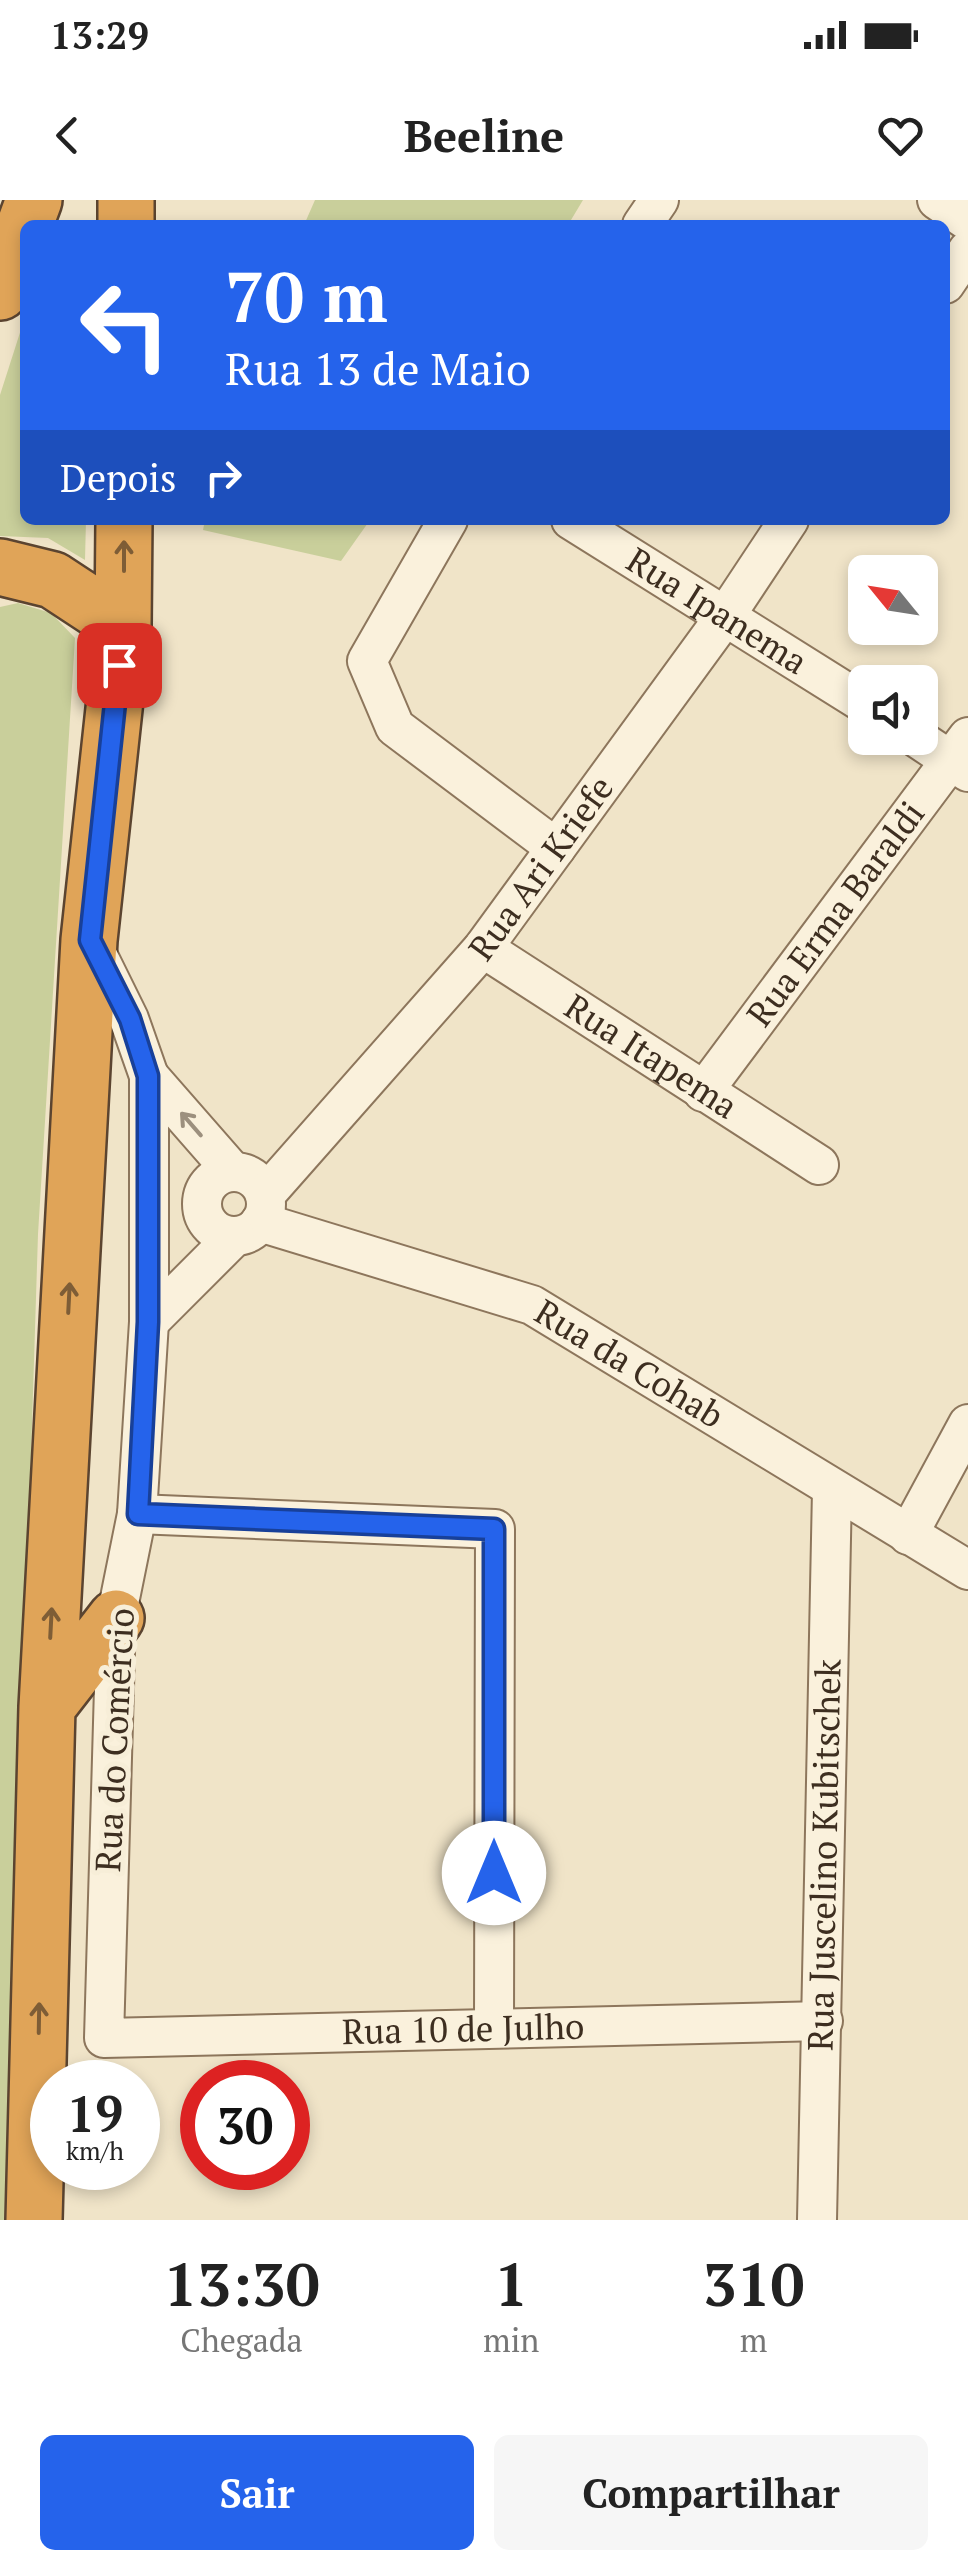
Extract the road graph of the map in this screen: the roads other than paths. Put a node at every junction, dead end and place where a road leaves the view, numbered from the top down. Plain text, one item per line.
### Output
1 (937, 200) edge
2 (968, 221) edge
3 (20, 238) edge
4 (968, 250) edge
5 (950, 277) edge
6 (0, 292) edge
7 (124, 525) edge
8 (445, 525) edge
9 (579, 525) edge
10 (786, 525) edge
11 (0, 567) edge
12 (726, 615) junction
13 (123, 626) junction
14 (848, 693) edge
15 (938, 746) edge
16 (963, 756) edge
17 (556, 848) junction
18 (90, 940) junction
19 (483, 948) junction
20 (148, 1076) junction
21 (703, 1092) junction
22 (819, 1165) dead end
23 (233, 1172) junction
24 (253, 1218) junction
25 (148, 1322) junction
26 (968, 1424) edge
27 (832, 1490) junction
28 (138, 1514) junction
29 (908, 1535) junction
30 (968, 1570) edge
31 (116, 1618) junction
32 (47, 1707) junction
33 (823, 2022) junction
34 (494, 2026) junction
35 (104, 2038) joint
36 (34, 2220) edge
37 (816, 2220) edge

1 - 2 street
3 - 6 highway
4 - 5 street
13 -> 7 highway
8 - 17 street
9 - 12 street, Rua Ipanema
10 - 12 street, Rua Ari Kriefe
11 - 13 highway
12 - 14 street, Rua Ipanema
12 - 17 street, Rua Ari Kriefe
13 - 18 highway
15 - 16 street
16 - 21 street, Rua Erma Baraldi
17 - 19 street, Rua Ari Kriefe
18 - 20 street
32 -> 18 highway
19 - 21 street, Rua Itapema
19 - 24 street, Rua Ari Kriefe
23 -> 20 street
20 - 25 street, Rua do Comércio
21 - 22 street, Rua Itapema
23 - 24 street
23 - 24 street
24 - 25 street
24 - 27 street, Rua da Cohab
25 - 28 street, Rua do Comércio
26 - 29 street
27 - 29 street, Rua da Cohab
27 - 33 street, Rua Juscelino Kubitschek
28 - 31 street, Rua do Comércio
28 - 34 street
29 - 30 street, Rua da Cohab
31 - 32 highway
31 - 35 street, Rua do Comércio
36 -> 32 highway
33 - 34 street, Rua 10 de Julho
33 - 37 street, Rua Juscelino Kubitschek
34 - 35 street, Rua 10 de Julho

